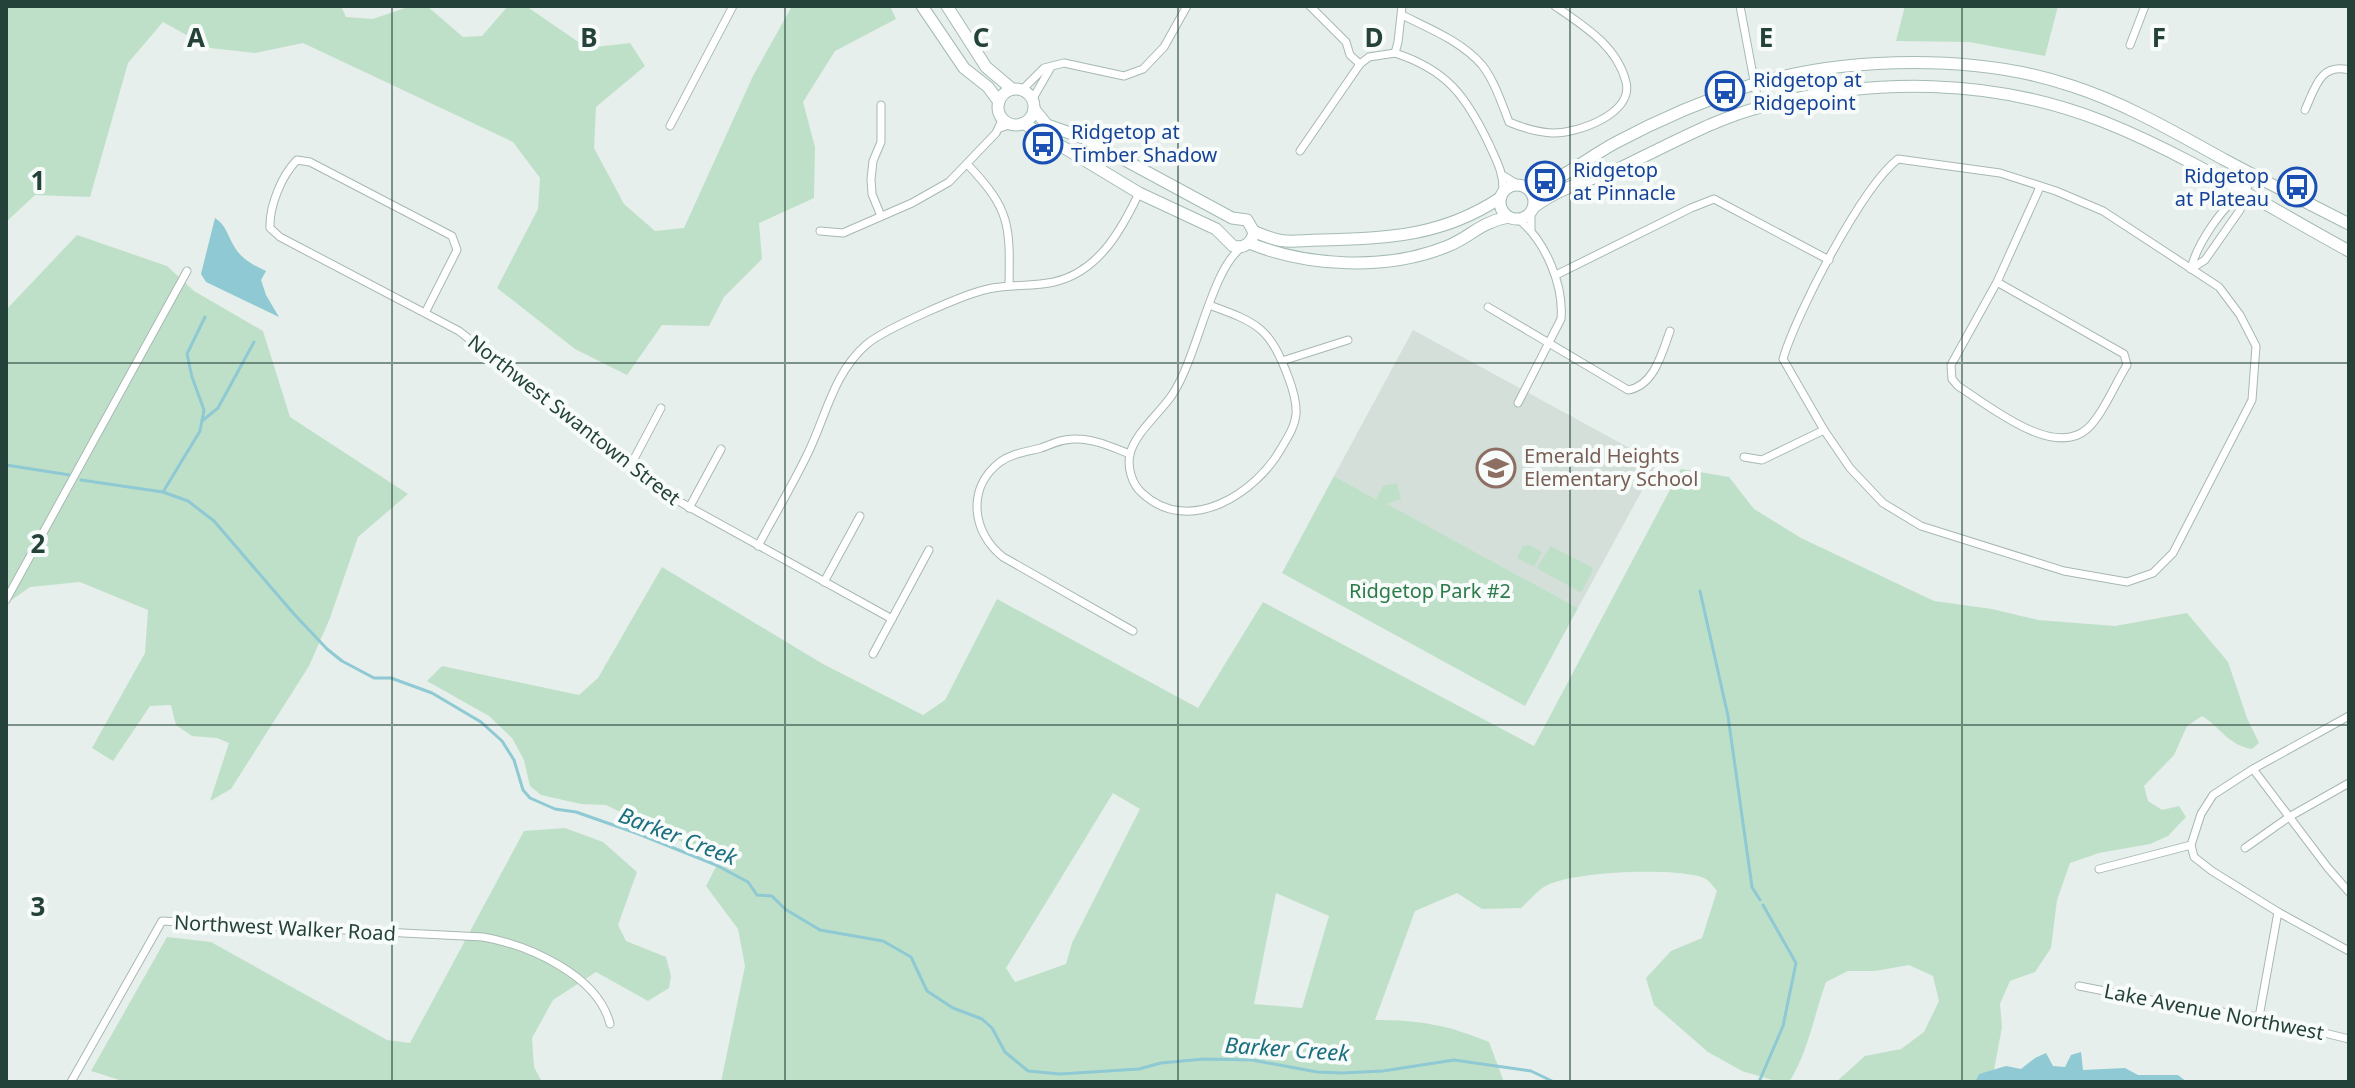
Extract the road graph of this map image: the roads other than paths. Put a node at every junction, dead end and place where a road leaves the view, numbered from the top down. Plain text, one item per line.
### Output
1 (733, 6) edge
2 (922, 6) edge
3 (947, 6) edge
4 (1187, 6) edge
5 (1310, 6) edge
6 (1555, 6) edge
7 (1740, 6) edge
8 (2145, 6) edge
9 (1402, 11) edge
10 (2130, 45) dead end
11 (1395, 53) junction
12 (1360, 64) junction
13 (1051, 67) junction
14 (2349, 70) edge
15 (1755, 84) junction
16 (1017, 90) junction
17 (999, 102) junction
18 (881, 105) dead end
19 (1033, 105) junction
20 (1759, 107) junction
21 (2305, 110) dead end
22 (1009, 123) junction
23 (670, 126) dead end
24 (1300, 151) dead end
25 (968, 165) junction
26 (2254, 175) junction
27 (1504, 176) junction
28 (1517, 184) junction
29 (2040, 187) junction
30 (1530, 190) junction
31 (1139, 193) junction
32 (2244, 193) junction
33 (1501, 194) junction
34 (1533, 209) junction
35 (881, 216) junction
36 (1232, 218) junction
37 (1513, 218) junction
38 (2349, 224) edge
39 (1531, 229) junction
40 (820, 231) dead end
41 (1248, 240) junction
42 (1227, 245) junction
43 (2349, 251) edge
44 (1829, 260) junction
45 (2191, 269) junction
46 (187, 271) dead end
47 (1556, 275) junction
48 (1997, 282) junction
49 (1009, 286) junction
50 (1209, 305) junction
51 (1488, 307) dead end
52 (425, 313) junction
53 (1670, 331) dead end
54 (1348, 340) dead end
55 (1549, 345) junction
56 (1282, 361) junction
57 (1518, 403) dead end
58 (661, 408) dead end
59 (1824, 430) junction
60 (721, 449) dead end
61 (1130, 454) junction
62 (1744, 457) dead end
63 (627, 466) junction
64 (689, 508) junction
65 (860, 516) dead end
66 (758, 546) junction
67 (929, 550) dead end
68 (824, 582) junction
69 (6, 600) edge
70 (892, 619) junction
71 (1133, 631) dead end
72 (873, 654) dead end
73 (2349, 716) edge
74 (2253, 769) junction
75 (2349, 783) edge
76 (2289, 817) junction
77 (2191, 845) junction
78 (2245, 848) dead end
79 (2099, 869) dead end
80 (2349, 892) edge
81 (2278, 912) junction
82 (2349, 951) edge
83 (2079, 986) dead end
84 (2259, 1017) junction
85 (610, 1024) dead end
86 (2349, 1039) edge
87 (71, 1082) edge

1 - 23 street
2 - 17 main road
3 - 16 main road
4 - 13 street
5 - 12 street
6 - 9 street
7 - 15 street
8 - 10 street
9 - 11 street
11 - 12 street
11 - 27 street
12 - 24 street
13 - 16 street
13 - 19 street
14 - 21 street
15 - 20 street
15 - 26 main road
15 - 30 main road
16 - 17 main road
16 - 19 main road
17 - 22 main road
18 - 35 street
19 - 22 main road
19 - 36 main road
20 - 32 main road
20 - 34 main road
22 - 25 street
22 - 31 main road
25 - 35 street
25 - 49 street
26 - 32 street
26 - 38 main road
27 - 28 street
27 - 33 street
28 - 30 main road
28 - 33 main road
29 - 44 street
29 - 45 street
29 - 48 street
30 - 34 main road
31 - 42 main road
31 - 49 street
32 - 43 main road
32 - 45 street
33 - 37 main road
33 - 41 main road
34 - 37 main road
34 - 39 street
35 - 40 street
36 - 41 main road
36 - 42 main road
37 - 39 street
37 - 41 main road
39 - 47 street
41 - 42 main road
42 - 50 street
44 - 47 street
44 - 59 street
45 - 59 street
46 - 69 street
47 - 55 street
48 - 48 street
49 - 66 street
50 - 56 street
50 - 61 street
51 - 55 street
52 - 52 street, Northwest Swantown Street
52 - 63 street, Northwest Swantown Street
53 - 55 street
54 - 56 street
55 - 57 street
56 - 61 street
58 - 63 street
59 - 62 street
60 - 64 street
61 - 71 street
63 - 64 street, Northwest Swantown Street
64 - 66 street, Northwest Swantown Street
65 - 68 street
66 - 68 street, Northwest Swantown Street
67 - 70 street
68 - 70 street, Northwest Swantown Street
70 - 72 street
73 - 74 street
74 - 76 street
74 - 77 street
75 - 76 street
76 - 78 street
76 - 80 street
77 - 79 street
77 - 81 street
81 - 82 street
81 - 84 street
83 - 84 street, Lake Avenue Northwest
84 - 86 street, Lake Avenue Northwest
85 - 87 street, Northwest Walker Road

